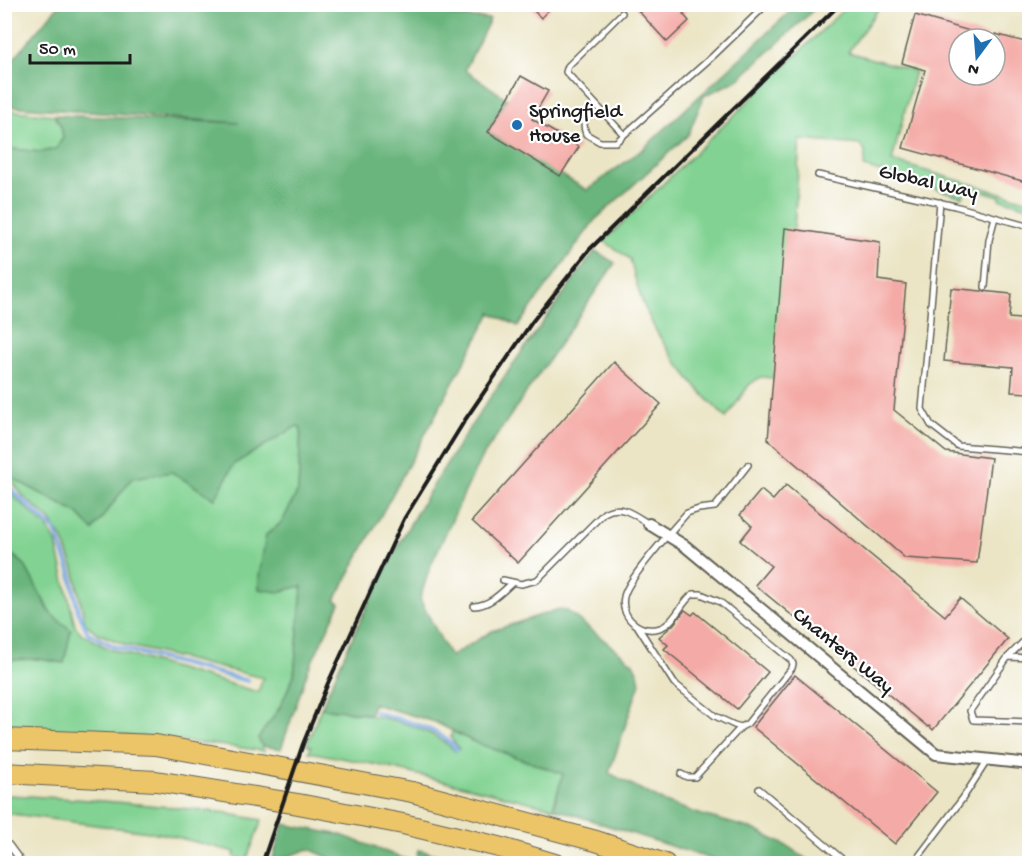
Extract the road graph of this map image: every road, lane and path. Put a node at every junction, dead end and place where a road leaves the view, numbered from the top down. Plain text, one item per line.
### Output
1 (767, 4) edge
2 (622, 13) dead end
3 (596, 106) junction
4 (624, 135) junction
5 (818, 175) dead end
6 (940, 202) junction
7 (995, 217) junction
8 (1029, 227) edge
9 (985, 287) dead end
10 (1029, 452) edge
11 (748, 465) dead end
12 (649, 524) joint
13 (668, 536) junction
14 (503, 580) dead end
15 (512, 583) junction
16 (474, 606) dead end
17 (638, 627) junction
18 (1029, 635) edge
19 (1008, 657) junction
20 (1029, 658) edge
21 (1029, 722) edge
22 (741, 727) junction
23 (4, 739) edge
24 (988, 759) junction
25 (1029, 764) edge
26 (4, 773) edge
27 (681, 774) dead end
28 (759, 789) dead end
29 (4, 844) edge
30 (23, 864) edge
31 (555, 864) edge
32 (665, 864) edge
33 (848, 864) edge
34 (913, 864) edge

1 - 4 lane
2 - 3 lane
3 - 4 lane
3 - 4 lane
5 - 6 lane, Global Way
6 - 7 lane, Global Way
6 - 10 lane
7 - 8 lane, Global Way
7 - 9 lane
11 - 13 lane
12 - 13 street, Chanters Way
12 - 15 lane
13 - 17 lane
13 - 24 street, Chanters Way
14 - 15 lane
15 - 16 lane
17 - 22 lane
17 - 22 lane
18 - 19 lane
19 - 20 lane
19 - 21 lane
22 - 27 lane
23 - 32 highway
24 - 25 street, Chanters Way
24 - 34 lane
26 - 31 highway
28 - 33 lane
29 - 30 lane

